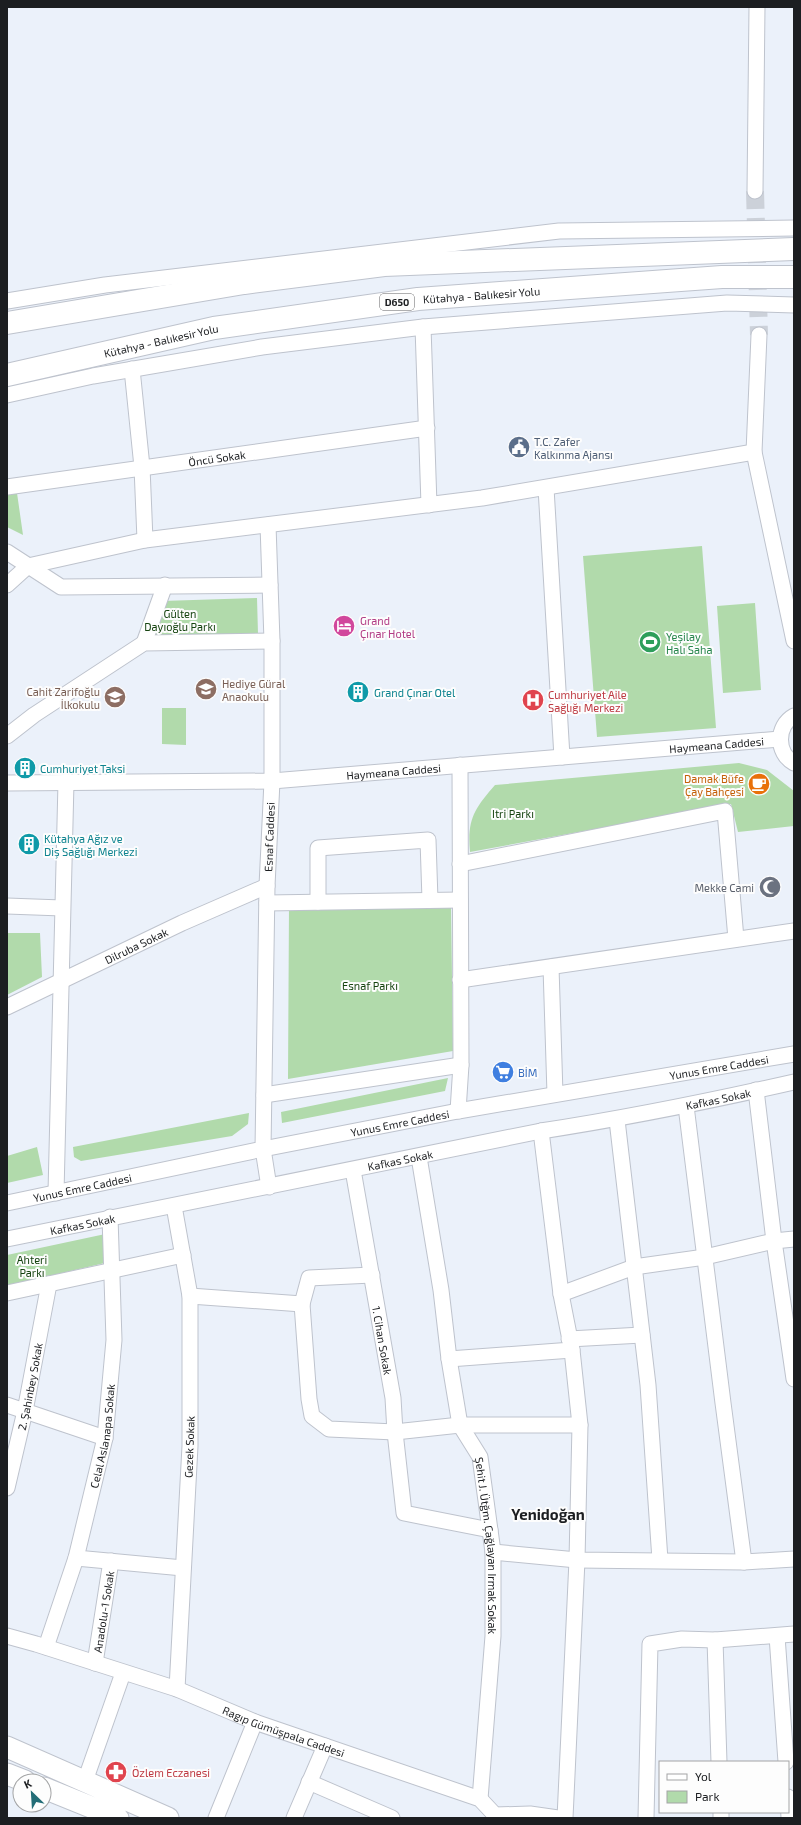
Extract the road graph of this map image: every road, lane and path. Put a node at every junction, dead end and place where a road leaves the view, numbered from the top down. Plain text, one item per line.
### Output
1 (757, 7) edge
2 (756, 191) tunnel mouth
3 (794, 228) edge
4 (794, 248) edge
5 (794, 277) edge
6 (7, 301) edge
7 (794, 305) edge
8 (7, 323) edge
9 (423, 327) junction
10 (759, 335) tunnel mouth
11 (132, 369) junction
12 (7, 375) edge
13 (7, 395) edge
14 (427, 428) junction
15 (754, 452) junction
16 (142, 467) junction
17 (7, 487) edge
18 (546, 488) junction
19 (430, 505) junction
20 (268, 524) junction
21 (145, 540) junction
22 (7, 552) edge
23 (28, 566) junction
24 (7, 585) edge
25 (165, 585) junction
26 (270, 585) junction
27 (792, 615) edge
28 (272, 641) junction
29 (794, 641) edge
30 (144, 643) junction
31 (794, 716) edge
32 (7, 736) edge
33 (780, 739) junction
34 (562, 757) junction
35 (794, 763) edge
36 (460, 765) junction
37 (272, 781) junction
38 (66, 782) junction
39 (7, 783) edge
40 (460, 864) junction
41 (267, 886) junction
42 (430, 900) junction
43 (460, 900) junction
44 (318, 902) junction
45 (267, 903) junction
46 (7, 906) edge
47 (62, 908) junction
48 (794, 931) edge
49 (736, 940) junction
50 (551, 967) junction
51 (460, 980) junction
52 (62, 981) junction
53 (7, 1007) edge
54 (794, 1054) edge
55 (460, 1066) junction
56 (794, 1082) edge
57 (756, 1090) junction
58 (555, 1094) junction
59 (264, 1096) junction
60 (686, 1106) junction
61 (458, 1111) junction
62 (617, 1120) junction
63 (541, 1131) junction
64 (263, 1149) junction
65 (419, 1157) junction
66 (353, 1170) junction
67 (269, 1187) junction
68 (56, 1193) junction
69 (7, 1203) edge
70 (174, 1206) junction
71 (110, 1217) junction
72 (7, 1239) edge
73 (794, 1239) edge
74 (774, 1242) junction
75 (183, 1255) junction
76 (705, 1257) junction
77 (634, 1266) junction
78 (110, 1271) junction
79 (372, 1275) junction
80 (49, 1284) junction
81 (7, 1293) edge
82 (561, 1294) junction
83 (190, 1296) junction
84 (302, 1304) junction
85 (642, 1335) junction
86 (570, 1345) junction
87 (449, 1359) junction
88 (794, 1379) edge
89 (7, 1405) edge
90 (25, 1411) junction
91 (460, 1425) junction
92 (580, 1425) junction
93 (395, 1432) junction
94 (105, 1438) junction
95 (7, 1488) edge
96 (490, 1530) junction
97 (493, 1552) junction
98 (76, 1558) junction
99 (794, 1559) edge
100 (577, 1560) junction
101 (660, 1560) junction
102 (111, 1561) junction
103 (744, 1562) junction
104 (183, 1568) junction
105 (794, 1634) edge
106 (7, 1636) edge
107 (777, 1636) junction
108 (715, 1640) junction
109 (46, 1647) junction
110 (95, 1662) junction
111 (123, 1673) junction
112 (177, 1690) junction
113 (255, 1722) junction
114 (325, 1746) junction
115 (7, 1747) edge
116 (719, 1761) edge
117 (786, 1761) edge
118 (85, 1780) junction
119 (309, 1782) junction
120 (52, 1791) edge
121 (480, 1799) junction
122 (789, 1808) edge
123 (495, 1816) edge
124 (161, 1817) edge
125 (118, 1818) edge
126 (216, 1818) edge
127 (294, 1818) edge
128 (392, 1818) edge
129 (558, 1818) edge
130 (565, 1818) edge
131 (646, 1818) edge
132 (790, 1818) edge

1 - 2 street
3 - 6 street
4 - 8 highway
5 - 12 highway, Kütahya - Balıkesir Yolu / D650
7 - 9 street
9 - 11 street
9 - 14 street
10 - 15 street
11 - 13 street
11 - 16 street
14 - 16 street, Öncü Sokak
14 - 19 street
15 - 18 street
15 - 27 street
16 - 17 street, Öncü Sokak
16 - 21 street
18 - 19 street
18 - 34 street
19 - 20 street
20 - 21 street
20 - 26 street, Esnaf Caddesi
21 - 23 street
22 - 23 street
23 - 24 street
23 - 25 street
25 - 26 street
25 - 30 street
26 - 28 street, Esnaf Caddesi
27 - 29 street
28 - 30 street
28 - 37 street, Esnaf Caddesi
30 - 32 street
31 - 33 street
33 - 34 street, Haymeana Caddesi
33 - 35 street
34 - 36 street, Haymeana Caddesi
36 - 37 street, Haymeana Caddesi
36 - 40 street
37 - 38 street, Haymeana Caddesi
37 - 41 street, Esnaf Caddesi
38 - 39 street, Haymeana Caddesi
38 - 47 street
40 - 43 street
40 - 49 street
41 - 45 street, Esnaf Caddesi
41 - 52 street, Dilruba Sokak
42 - 43 street
42 - 44 street
42 - 44 street
43 - 51 street
44 - 45 street
45 - 59 street, Esnaf Caddesi
46 - 47 street
47 - 52 street
48 - 49 street
49 - 50 street
50 - 51 street
50 - 58 street
51 - 55 street
52 - 53 street, Dilruba Sokak
52 - 68 street
54 - 58 street, Yunus Emre Caddesi
55 - 59 street
55 - 61 street
56 - 57 street, Kafkas Sokak
57 - 60 street, Kafkas Sokak
57 - 74 street
58 - 61 street, Yunus Emre Caddesi
59 - 64 street, Esnaf Caddesi
60 - 62 street, Kafkas Sokak
60 - 76 street
61 - 64 street, Yunus Emre Caddesi
62 - 63 street, Kafkas Sokak
62 - 77 street
63 - 65 street, Kafkas Sokak
63 - 82 street
64 - 67 street, Esnaf Caddesi
64 - 68 street, Yunus Emre Caddesi
65 - 66 street, Kafkas Sokak
65 - 87 street, Şehit J. Ütğm. Çağlayan Irmak Sokak
66 - 67 street, Kafkas Sokak
66 - 79 street, 1. Cihan Sokak
67 - 70 street, Kafkas Sokak
68 - 69 street, Yunus Emre Caddesi
70 - 71 street, Kafkas Sokak
70 - 75 street, Gezek Sokak
71 - 72 street, Kafkas Sokak
71 - 78 street, Celal Aslanapa Sokak
73 - 74 street
74 - 76 street
74 - 88 street
75 - 78 street
75 - 83 street, Gezek Sokak
76 - 77 street
76 - 103 street
77 - 82 street
77 - 85 street
78 - 80 street
78 - 94 street, Celal Aslanapa Sokak
79 - 84 street
79 - 93 street, 1. Cihan Sokak
80 - 81 street
80 - 90 street, 2. Şahinbey Sokak
82 - 86 street
83 - 84 street
83 - 104 street, Gezek Sokak
84 - 93 street
85 - 86 street
85 - 101 street
86 - 87 street
86 - 92 street
87 - 91 street, Şehit J. Ütğm. Çağlayan Irmak Sokak
89 - 90 street
90 - 94 street
90 - 95 street, 2. Şahinbey Sokak
91 - 92 street
91 - 93 street
91 - 96 street, Şehit J. Ütğm. Çağlayan Irmak Sokak
92 - 100 street
93 - 96 street, 1. Cihan Sokak
94 - 98 street, Celal Aslanapa Sokak
96 - 97 street, Şehit J. Ütğm. Çağlayan Irmak Sokak
97 - 100 street
97 - 121 street, Şehit J. Ütğm. Çağlayan Irmak Sokak
98 - 102 street
98 - 109 street, Celal Aslanapa Sokak
99 - 103 street
100 - 101 street
100 - 130 street
101 - 103 street
102 - 104 street
102 - 110 street, Anadolu-1 Sokak
104 - 112 street, Gezek Sokak
105 - 107 street
106 - 109 street, Ragıp Gümüşpala Caddesi
107 - 108 street
107 - 117 street
108 - 116 street
108 - 131 street
109 - 110 street, Ragıp Gümüşpala Caddesi
110 - 111 street, Ragıp Gümüşpala Caddesi
111 - 112 street, Ragıp Gümüşpala Caddesi
111 - 118 street
112 - 113 street, Ragıp Gümüşpala Caddesi
113 - 114 street, Ragıp Gümüşpala Caddesi
113 - 126 street
114 - 119 street
114 - 121 street, Ragıp Gümüşpala Caddesi
115 - 118 main road
118 - 124 main road
119 - 127 street
119 - 128 street
120 - 125 main road
121 - 123 street, Ragıp Gümüşpala Caddesi
122 - 132 street
123 - 129 street, Ragıp Gümüşpala Caddesi

